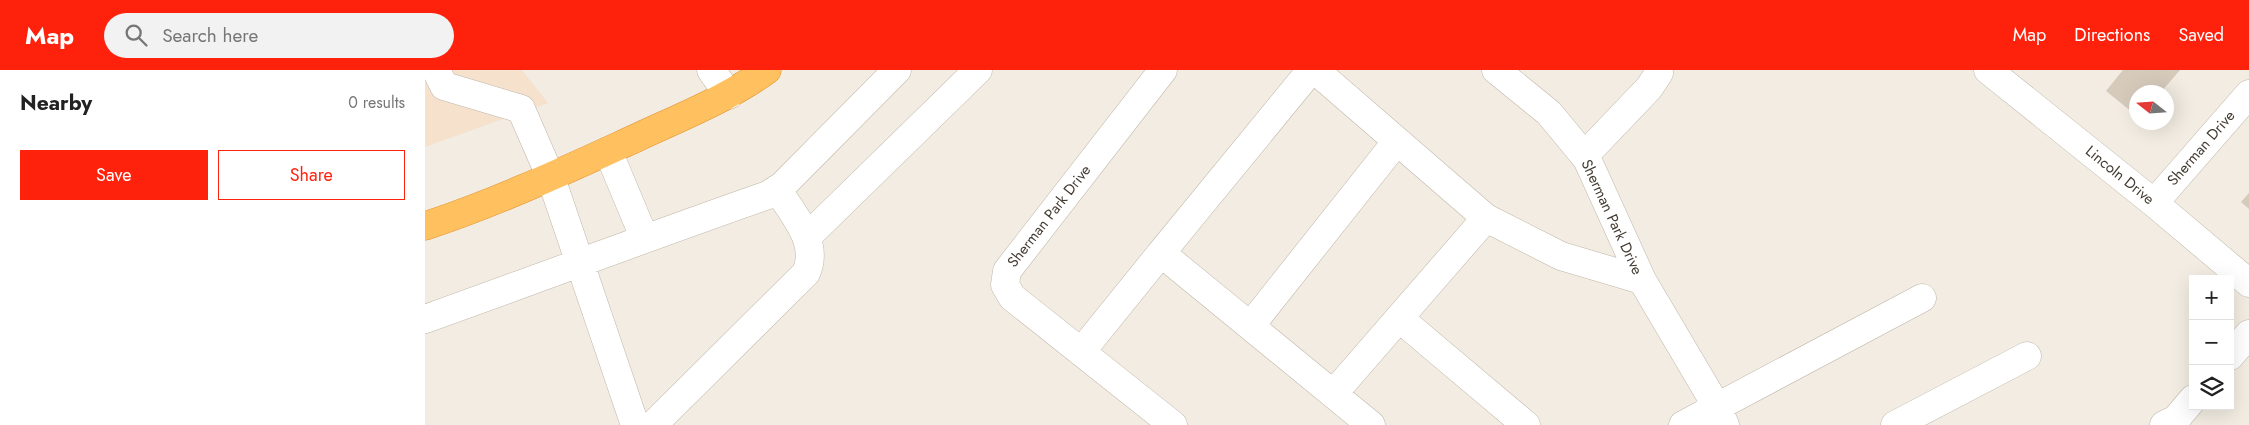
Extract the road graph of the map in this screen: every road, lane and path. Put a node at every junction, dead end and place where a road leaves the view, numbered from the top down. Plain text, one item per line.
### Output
1 (436, 70) edge
2 (711, 70) edge
3 (767, 70) edge
4 (897, 70) edge
5 (977, 70) edge
6 (1163, 70) edge
7 (1313, 70) edge
8 (1496, 70) edge
9 (1659, 70) edge
10 (1989, 70) edge
11 (2249, 94) edge
12 (729, 95) junction
13 (1397, 141) junction
14 (608, 150) junction
15 (1584, 156) junction
16 (551, 178) junction
17 (777, 189) junction
18 (2154, 203) junction
19 (1486, 218) junction
20 (425, 226) edge
21 (808, 236) junction
22 (645, 237) junction
23 (1161, 253) junction
24 (581, 263) junction
25 (1642, 280) junction
26 (2249, 283) edge
27 (1922, 298) dead end
28 (1399, 318) junction
29 (425, 319) edge
30 (1251, 326) junction
31 (2249, 334) edge
32 (2234, 351) edge
33 (1081, 352) junction
34 (2027, 356) dead end
35 (1334, 393) junction
36 (2189, 404) edge
37 (1721, 416) edge
38 (635, 425) edge
39 (653, 425) edge
40 (1173, 425) edge
41 (1371, 425) edge
42 (1526, 425) edge
43 (1683, 425) edge
44 (1895, 425) edge
45 (2164, 425) edge

1 - 16 street
2 - 12 street
3 - 12 highway
4 - 17 street
5 - 21 street
6 - 33 street, Sherman Park Drive
7 - 13 street, Sherman Park Drive
7 - 23 street, Sherman Park Drive
8 - 15 street, Sherman Park Drive
9 - 15 street
10 - 18 street, Lincoln Drive
11 - 18 street, Sherman Drive
12 - 14 highway
13 - 19 street, Sherman Park Drive
13 - 30 street
14 - 16 highway
14 - 22 street
15 - 25 street, Sherman Park Drive
16 - 20 highway
16 - 24 street
17 - 21 street
17 - 22 street
18 - 26 street, Lincoln Drive
19 - 25 street, Sherman Park Drive
19 - 28 street
21 - 39 street
22 - 24 street
23 - 30 street
23 - 33 street, Sherman Park Drive
24 - 29 street
24 - 38 street
25 - 37 street, Sherman Park Drive
27 - 37 street
28 - 35 street
28 - 42 street
30 - 35 street
31 - 32 street
33 - 40 street, Sherman Park Drive
34 - 44 street
35 - 41 street
36 - 45 street
37 - 43 street

